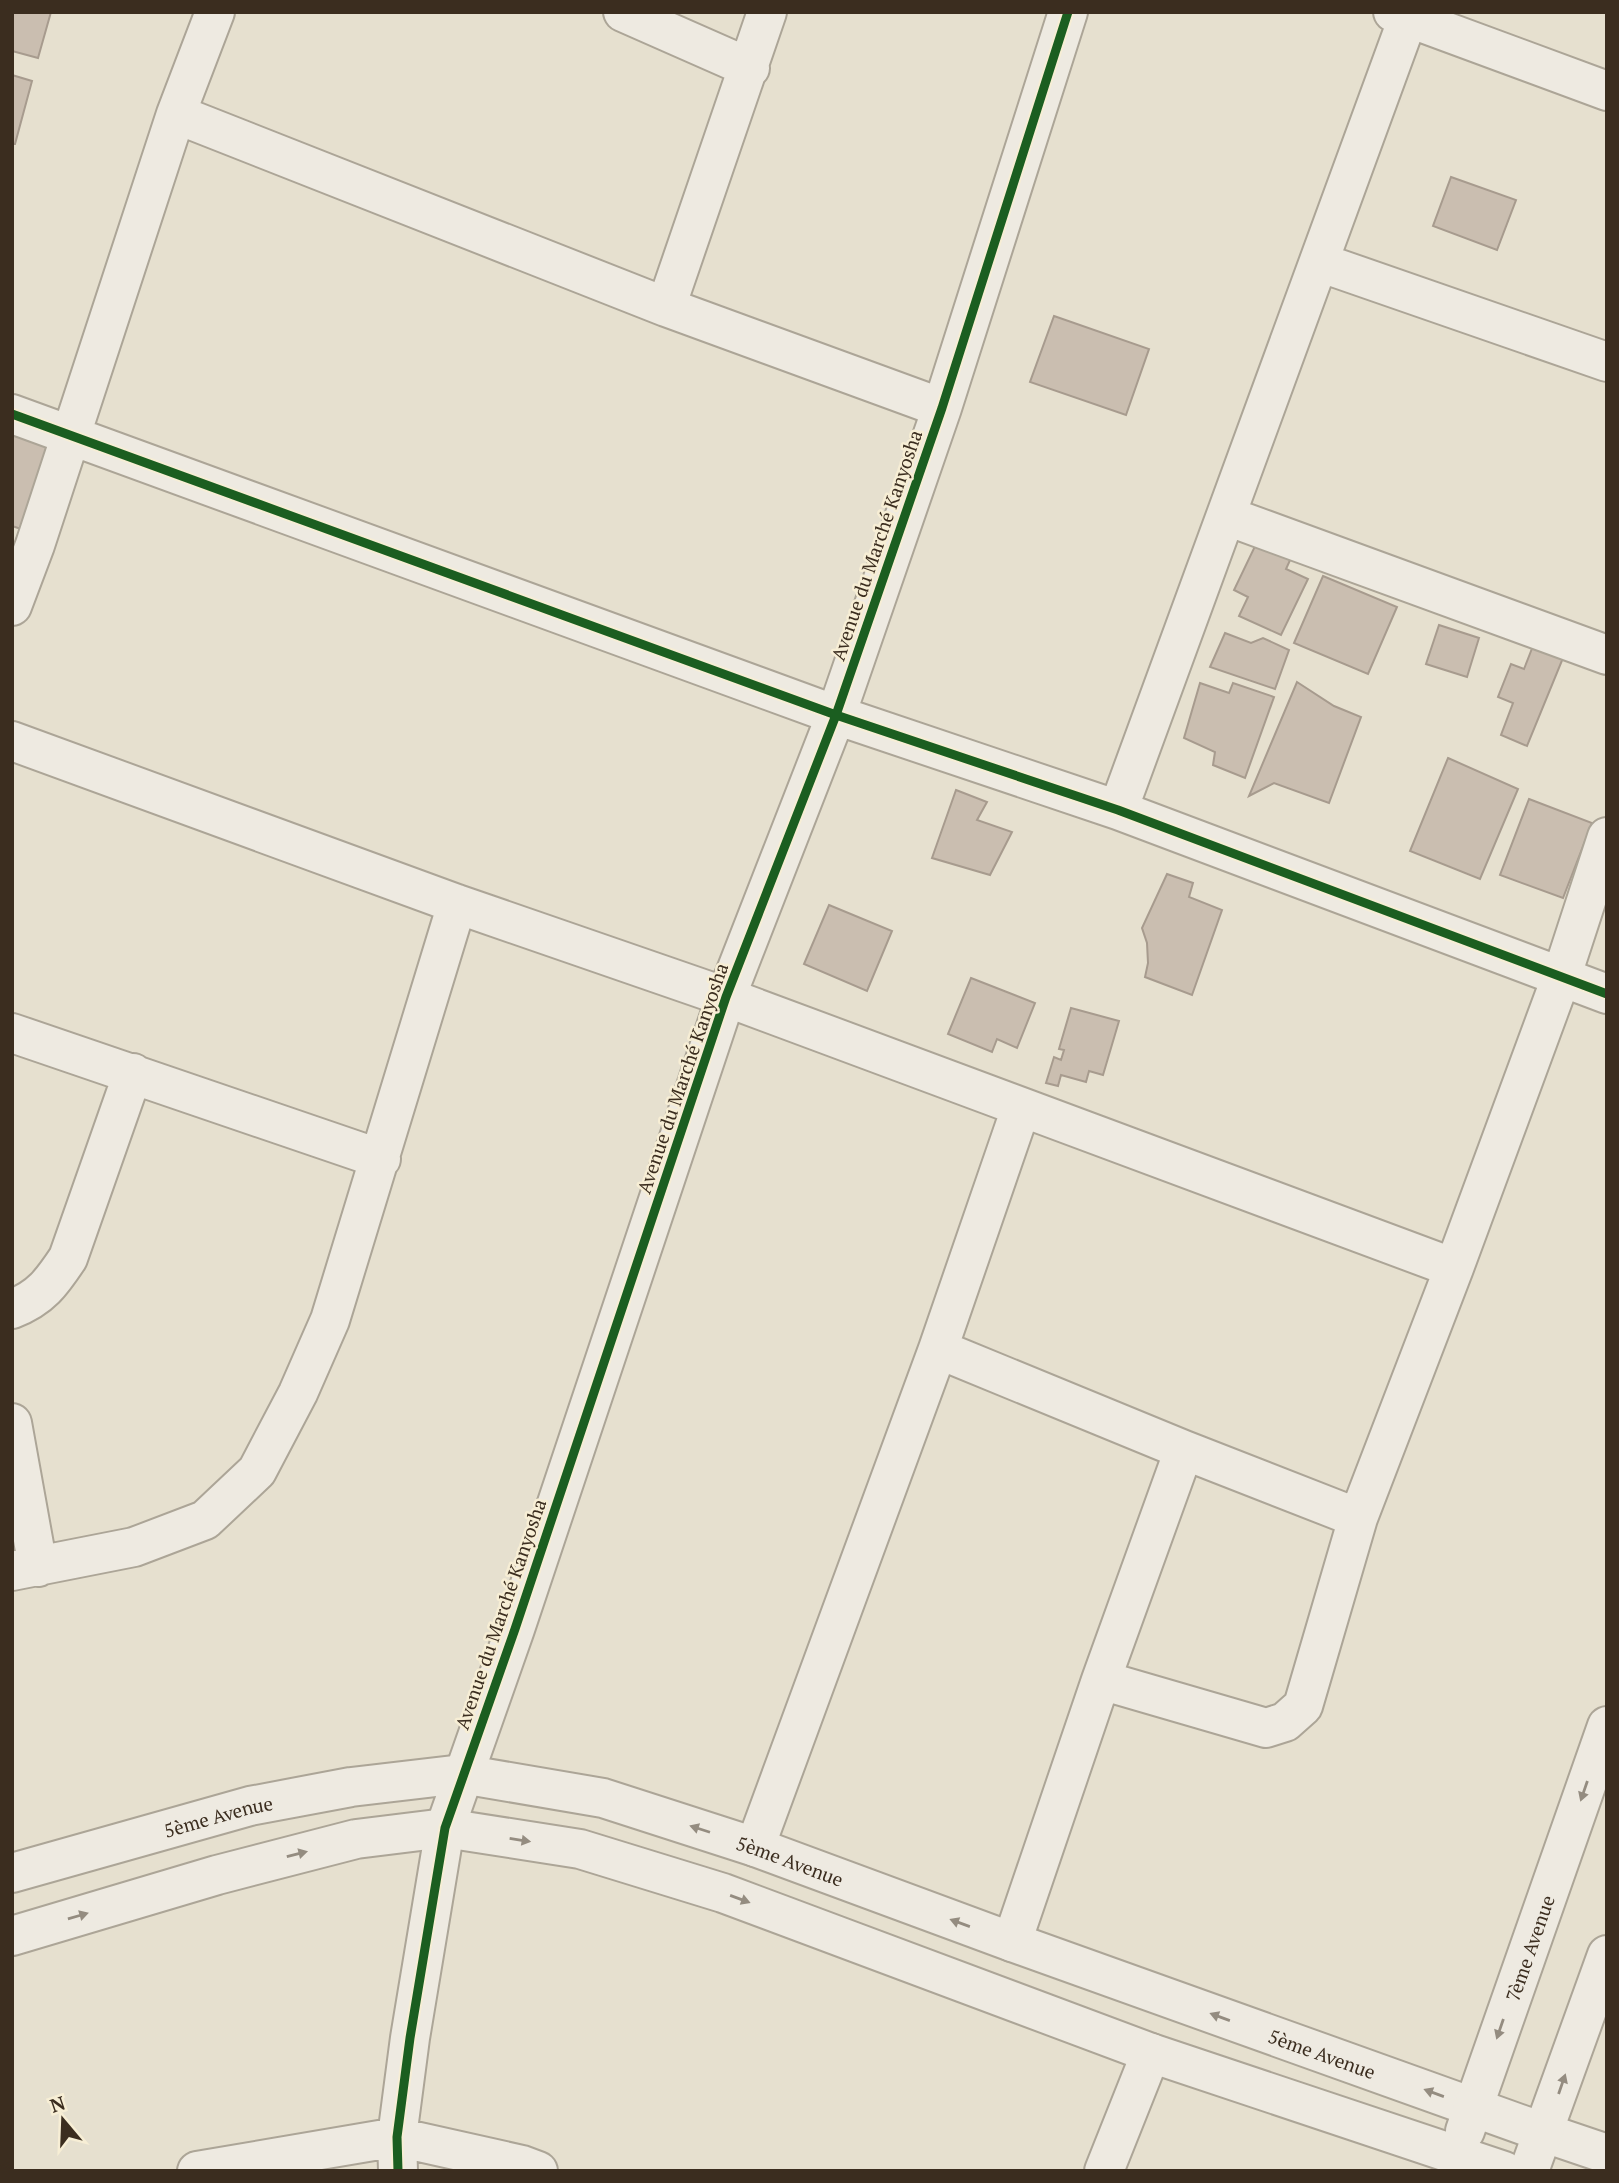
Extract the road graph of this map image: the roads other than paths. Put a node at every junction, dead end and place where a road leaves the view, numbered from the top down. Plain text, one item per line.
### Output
1 (215, 12) edge
2 (623, 12) edge
3 (767, 12) edge
4 (1068, 12) edge
5 (1400, 15) edge
6 (750, 68) junction
7 (1607, 91) edge
8 (176, 114) junction
9 (1318, 262) junction
10 (666, 307) junction
11 (1607, 362) edge
12 (942, 408) junction
13 (12, 414) edge
14 (71, 435) junction
15 (1227, 516) junction
16 (12, 606) edge
17 (1607, 655) edge
18 (836, 715) junction
19 (12, 741) edge
20 (1118, 810) junction
21 (1607, 837) edge
22 (457, 904) junction
23 (1561, 978) junction
24 (1607, 994) edge
25 (726, 997) junction
26 (12, 1033) edge
27 (133, 1073) junction
28 (1021, 1108) junction
29 (381, 1159) junction
30 (1454, 1268) junction
31 (12, 1309) edge
32 (938, 1349) junction
33 (12, 1423) edge
34 (1184, 1450) junction
35 (1358, 1518) junction
36 (25, 1569) edge
37 (1101, 1680) junction
38 (1607, 1727) edge
39 (462, 1774) junction
40 (445, 1828) junction
41 (755, 1847) junction
42 (12, 1873) edge
43 (12, 1936) edge
44 (1012, 1942) junction
45 (1607, 1955) edge
46 (1151, 2053) junction
47 (1472, 2107) junction
48 (1545, 2133) junction
49 (397, 2154) edge
50 (1607, 2154) edge
51 (1455, 2163) edge
52 (197, 2171) edge
53 (538, 2171) edge
54 (1104, 2171) edge
55 (1504, 2171) edge
56 (1529, 2171) edge

1 - 8 street
2 - 6 street
3 - 6 street
4 - 12 street, Avenue du Marché Kanyosha
5 - 7 street
5 - 9 street
6 - 10 street
8 - 10 street
8 - 14 street
9 - 11 street
9 - 15 street
10 - 12 street
12 - 18 street, Avenue du Marché Kanyosha
13 - 14 street
14 - 16 street
14 - 18 street
15 - 17 street
15 - 20 street
18 - 20 street
18 - 25 street, Avenue du Marché Kanyosha
19 - 22 street
20 - 23 street
21 - 23 street
22 - 25 street
22 - 29 street
23 - 24 street
23 - 30 street
25 - 28 street
25 - 39 street, Avenue du Marché Kanyosha
26 - 27 street
27 - 29 street
27 - 31 street
28 - 30 street
28 - 32 street
29 - 36 street
30 - 35 street
32 - 34 street
32 - 41 street
33 - 36 street
34 - 35 street
34 - 37 street
35 - 37 street
37 - 44 street
38 -> 47 street, 7ème Avenue
39 - 40 street, Avenue du Marché Kanyosha
41 -> 39 street, 5ème Avenue
39 - 42 street, 5ème Avenue
43 -> 40 street
40 -> 46 street
40 - 49 street, Avenue du Marché Kanyosha
44 -> 41 street, 5ème Avenue
47 -> 44 street, 5ème Avenue
48 -> 45 street
46 - 51 street
46 - 54 street
47 - 48 street, 5ème Avenue
47 - 51 street, 7ème Avenue
48 - 50 street, 5ème Avenue
48 - 56 street
49 - 52 street
49 - 53 street
51 - 55 street

